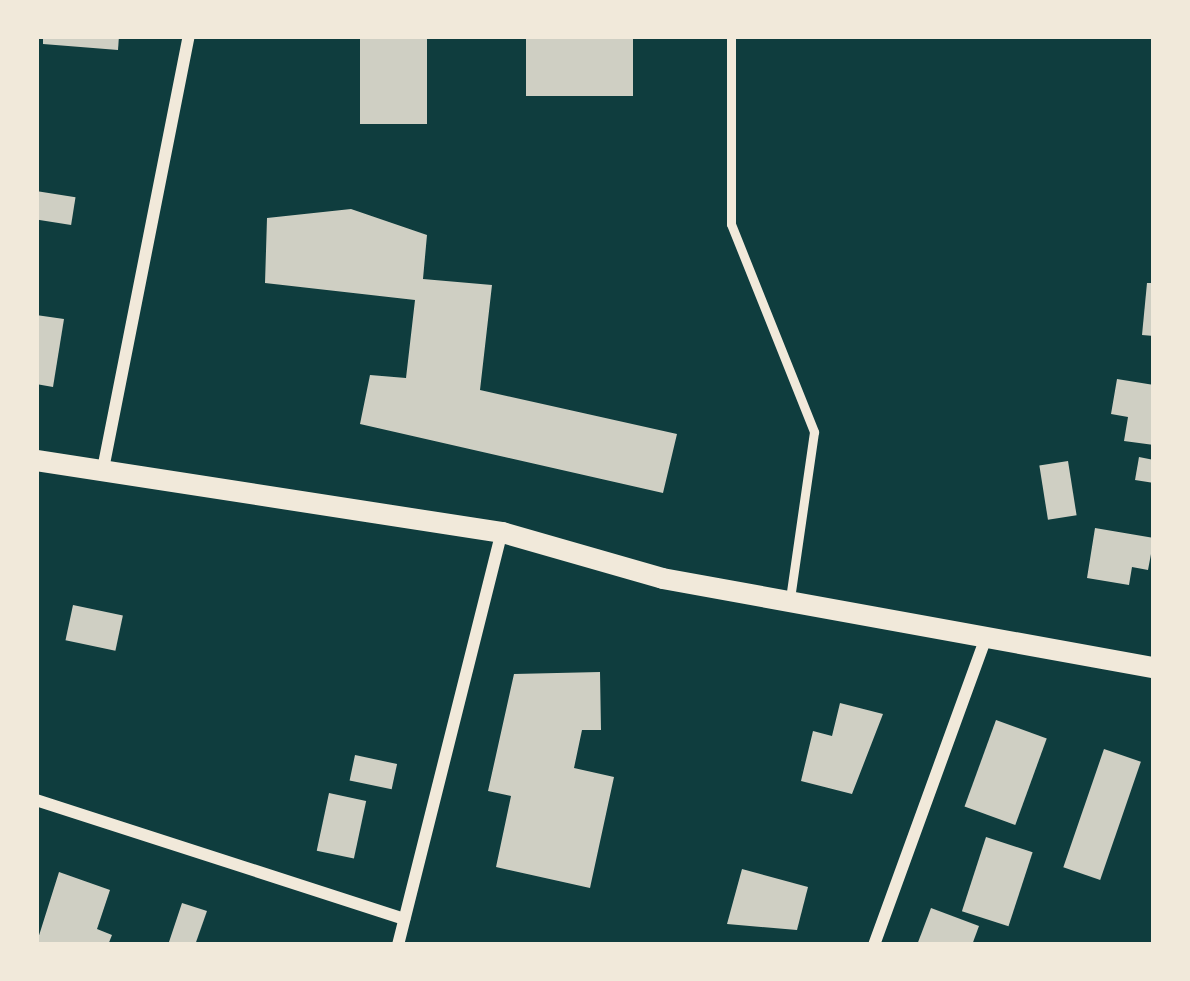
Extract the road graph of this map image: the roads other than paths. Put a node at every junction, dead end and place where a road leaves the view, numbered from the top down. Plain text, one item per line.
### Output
1 (189, 36) edge
2 (731, 36) edge
3 (36, 460) edge
4 (104, 469) junction
5 (502, 532) junction
6 (790, 599) junction
7 (985, 640) junction
8 (1154, 667) edge
9 (36, 800) edge
10 (404, 919) junction
11 (398, 945) edge
12 (874, 945) edge

1 - 4 street
2 - 6 lane
3 - 4 street
4 - 5 street
5 - 6 street
5 - 10 street
6 - 7 street
7 - 8 street
7 - 12 street
9 - 10 street
10 - 11 street

